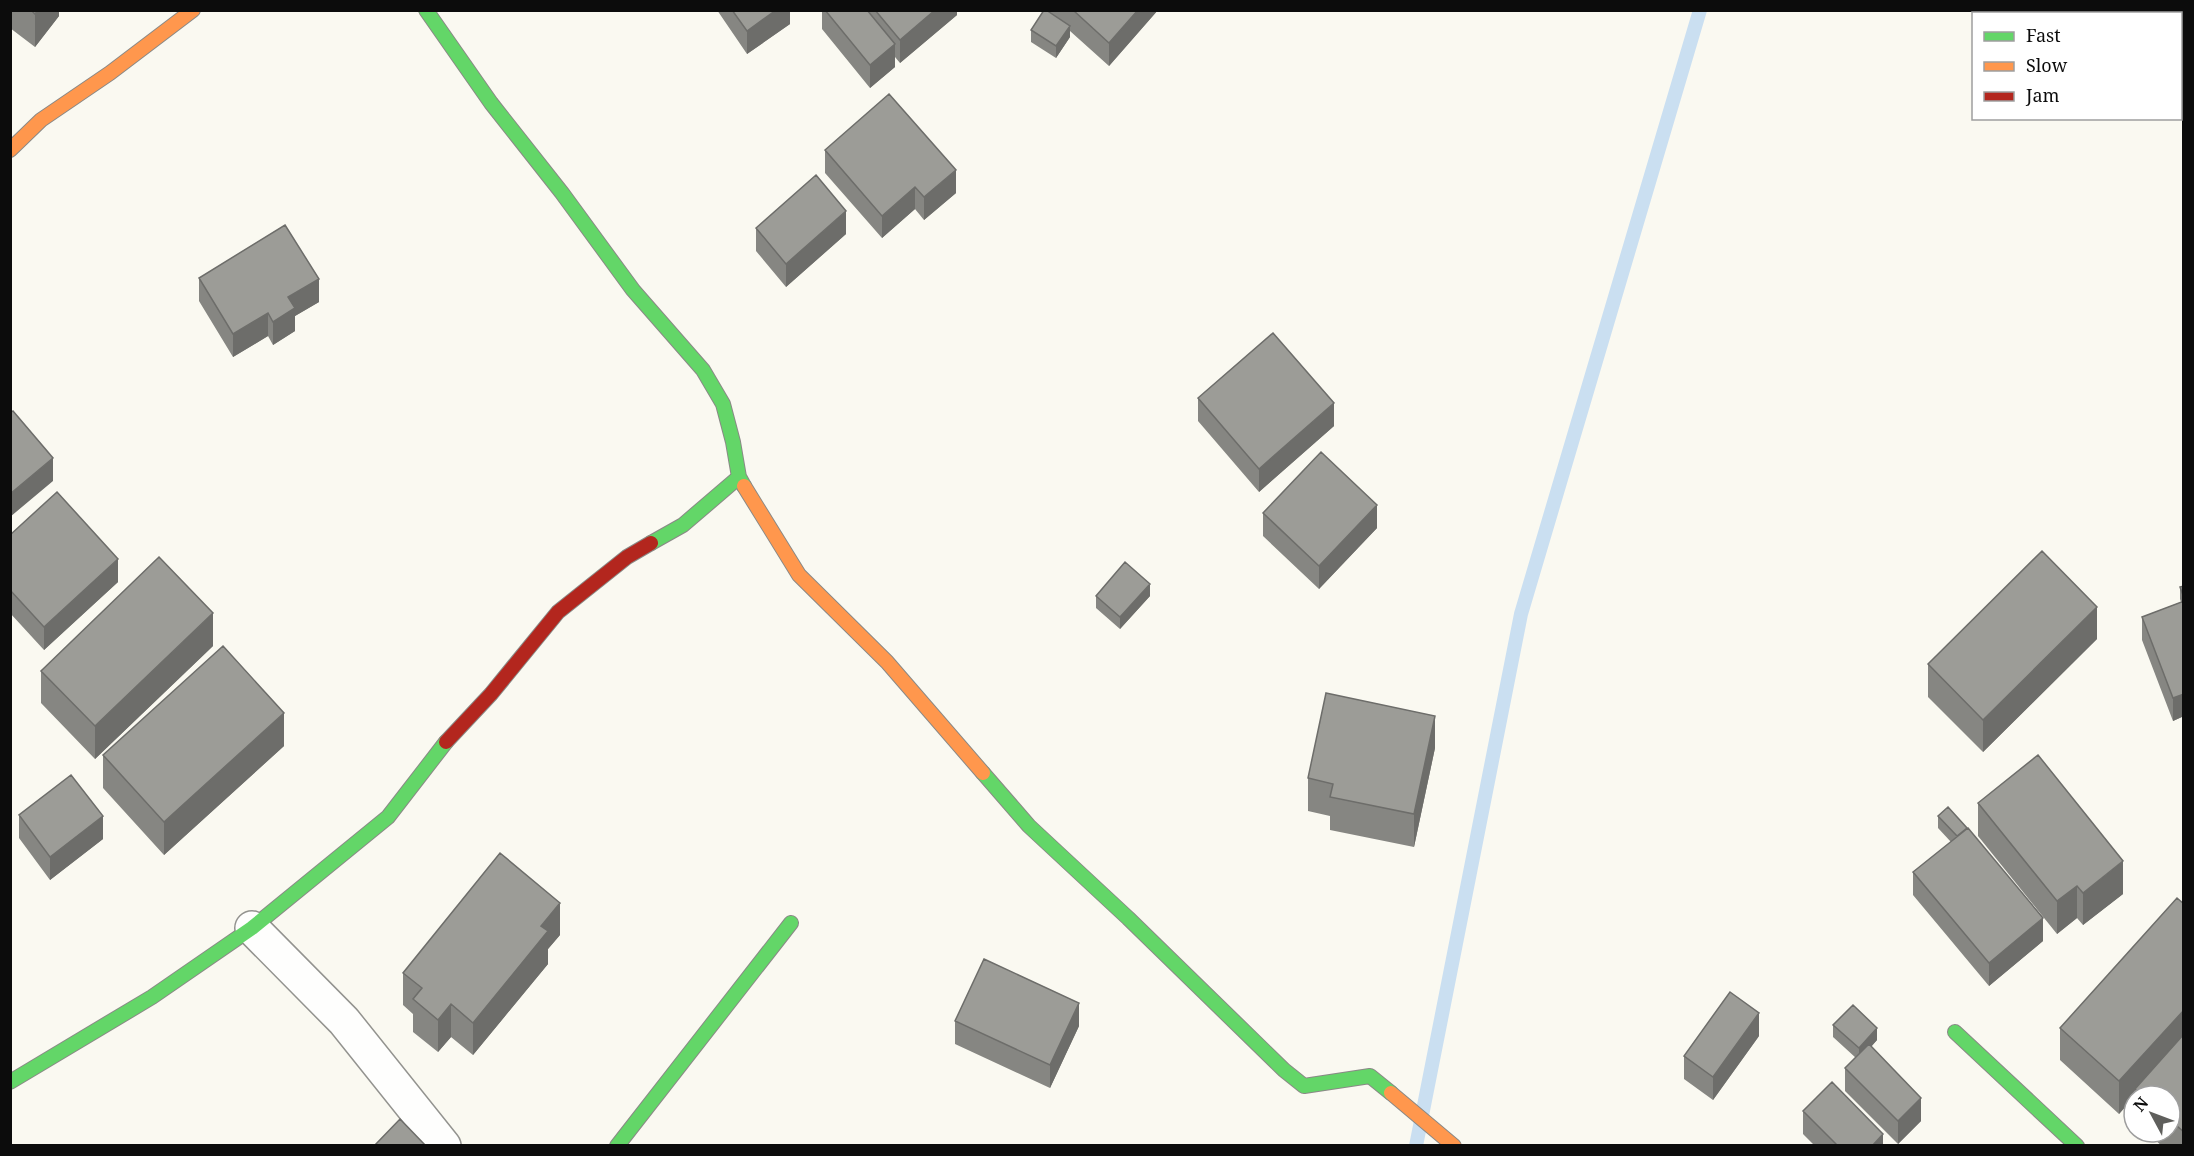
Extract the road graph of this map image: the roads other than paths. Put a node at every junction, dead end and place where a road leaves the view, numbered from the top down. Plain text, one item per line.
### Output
1 (193, 10) edge
2 (426, 10) edge
3 (10, 150) edge
4 (739, 477) junction
5 (791, 923) dead end
6 (252, 928) junction
7 (1955, 1032) dead end
8 (10, 1082) edge
9 (444, 1146) edge
10 (617, 1146) edge
11 (1454, 1146) edge
12 (2077, 1146) edge

1 - 3 street
2 - 4 street
4 - 6 street
4 - 11 street
5 - 10 street
6 - 8 street
6 - 9 street
7 - 12 street

